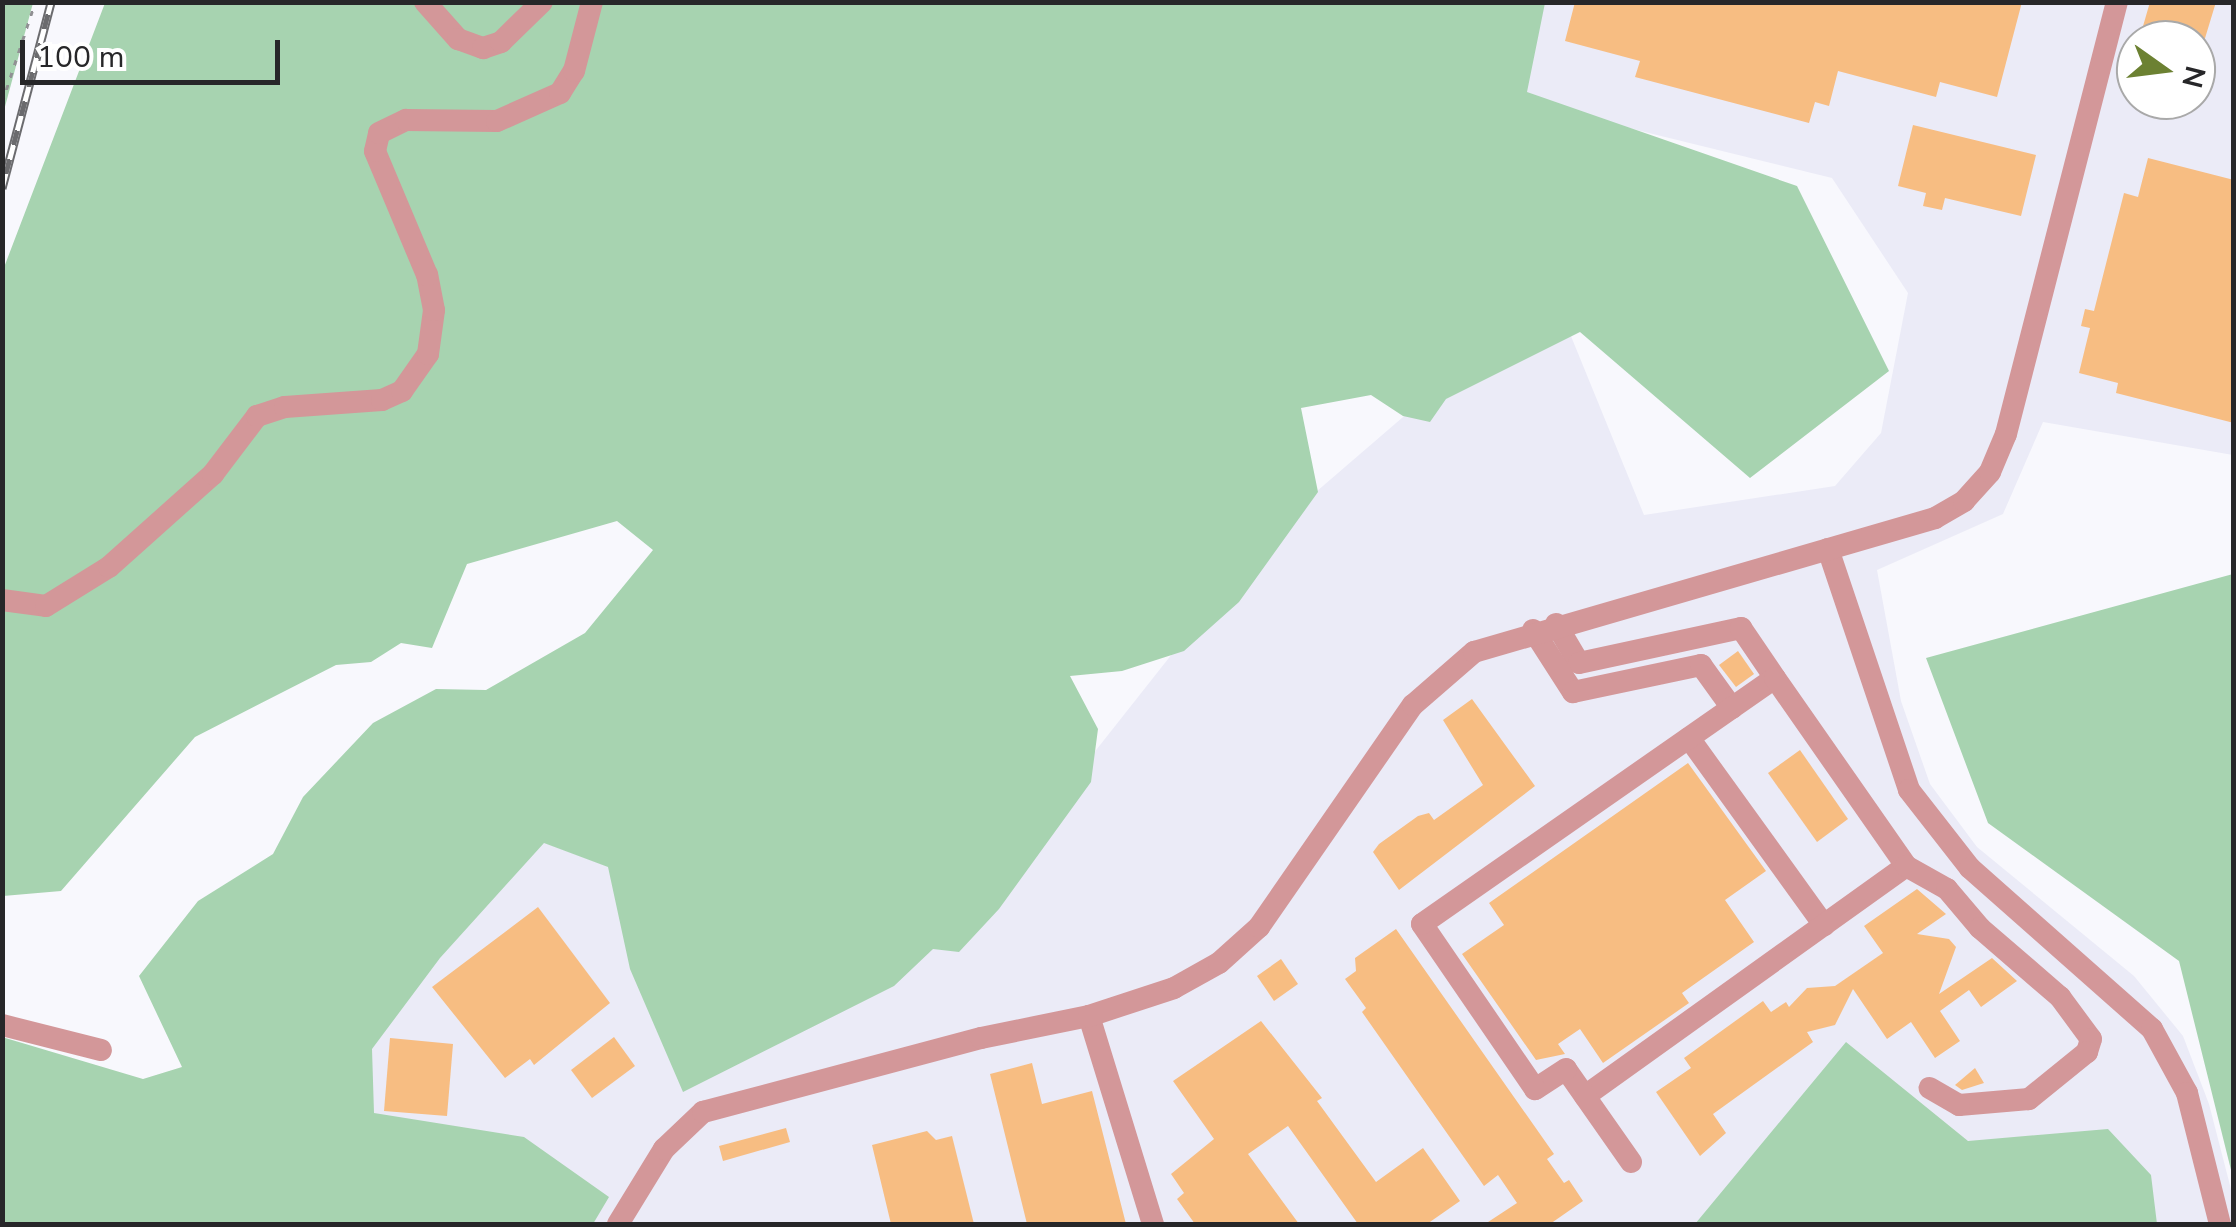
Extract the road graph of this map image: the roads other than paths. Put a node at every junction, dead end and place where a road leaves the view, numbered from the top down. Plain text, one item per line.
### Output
1 (426, 2) edge
2 (542, 2) edge
3 (592, 2) edge
4 (2117, 2) edge
5 (1828, 548) junction
6 (2, 600) edge
7 (1544, 627) junction
8 (1775, 678) junction
9 (1732, 708) junction
10 (1689, 738) junction
11 (1906, 866) junction
12 (1824, 924) junction
13 (1089, 1016) junction
14 (2, 1025) edge
15 (101, 1050) dead end
16 (1930, 1088) dead end
17 (1585, 1096) junction
18 (1631, 1162) dead end
19 (618, 1224) edge
20 (1153, 1224) edge
21 (2220, 1224) edge

1 - 2 street
3 - 6 street
4 - 5 street
5 - 7 street
5 - 21 street
7 - 8 street
7 - 9 street
7 - 13 street
8 - 9 street
8 - 11 street
9 - 10 street
10 - 12 street
10 - 17 street
11 - 12 street
11 - 16 street
12 - 17 street
13 - 19 street
13 - 20 street
14 - 15 street
17 - 18 street

